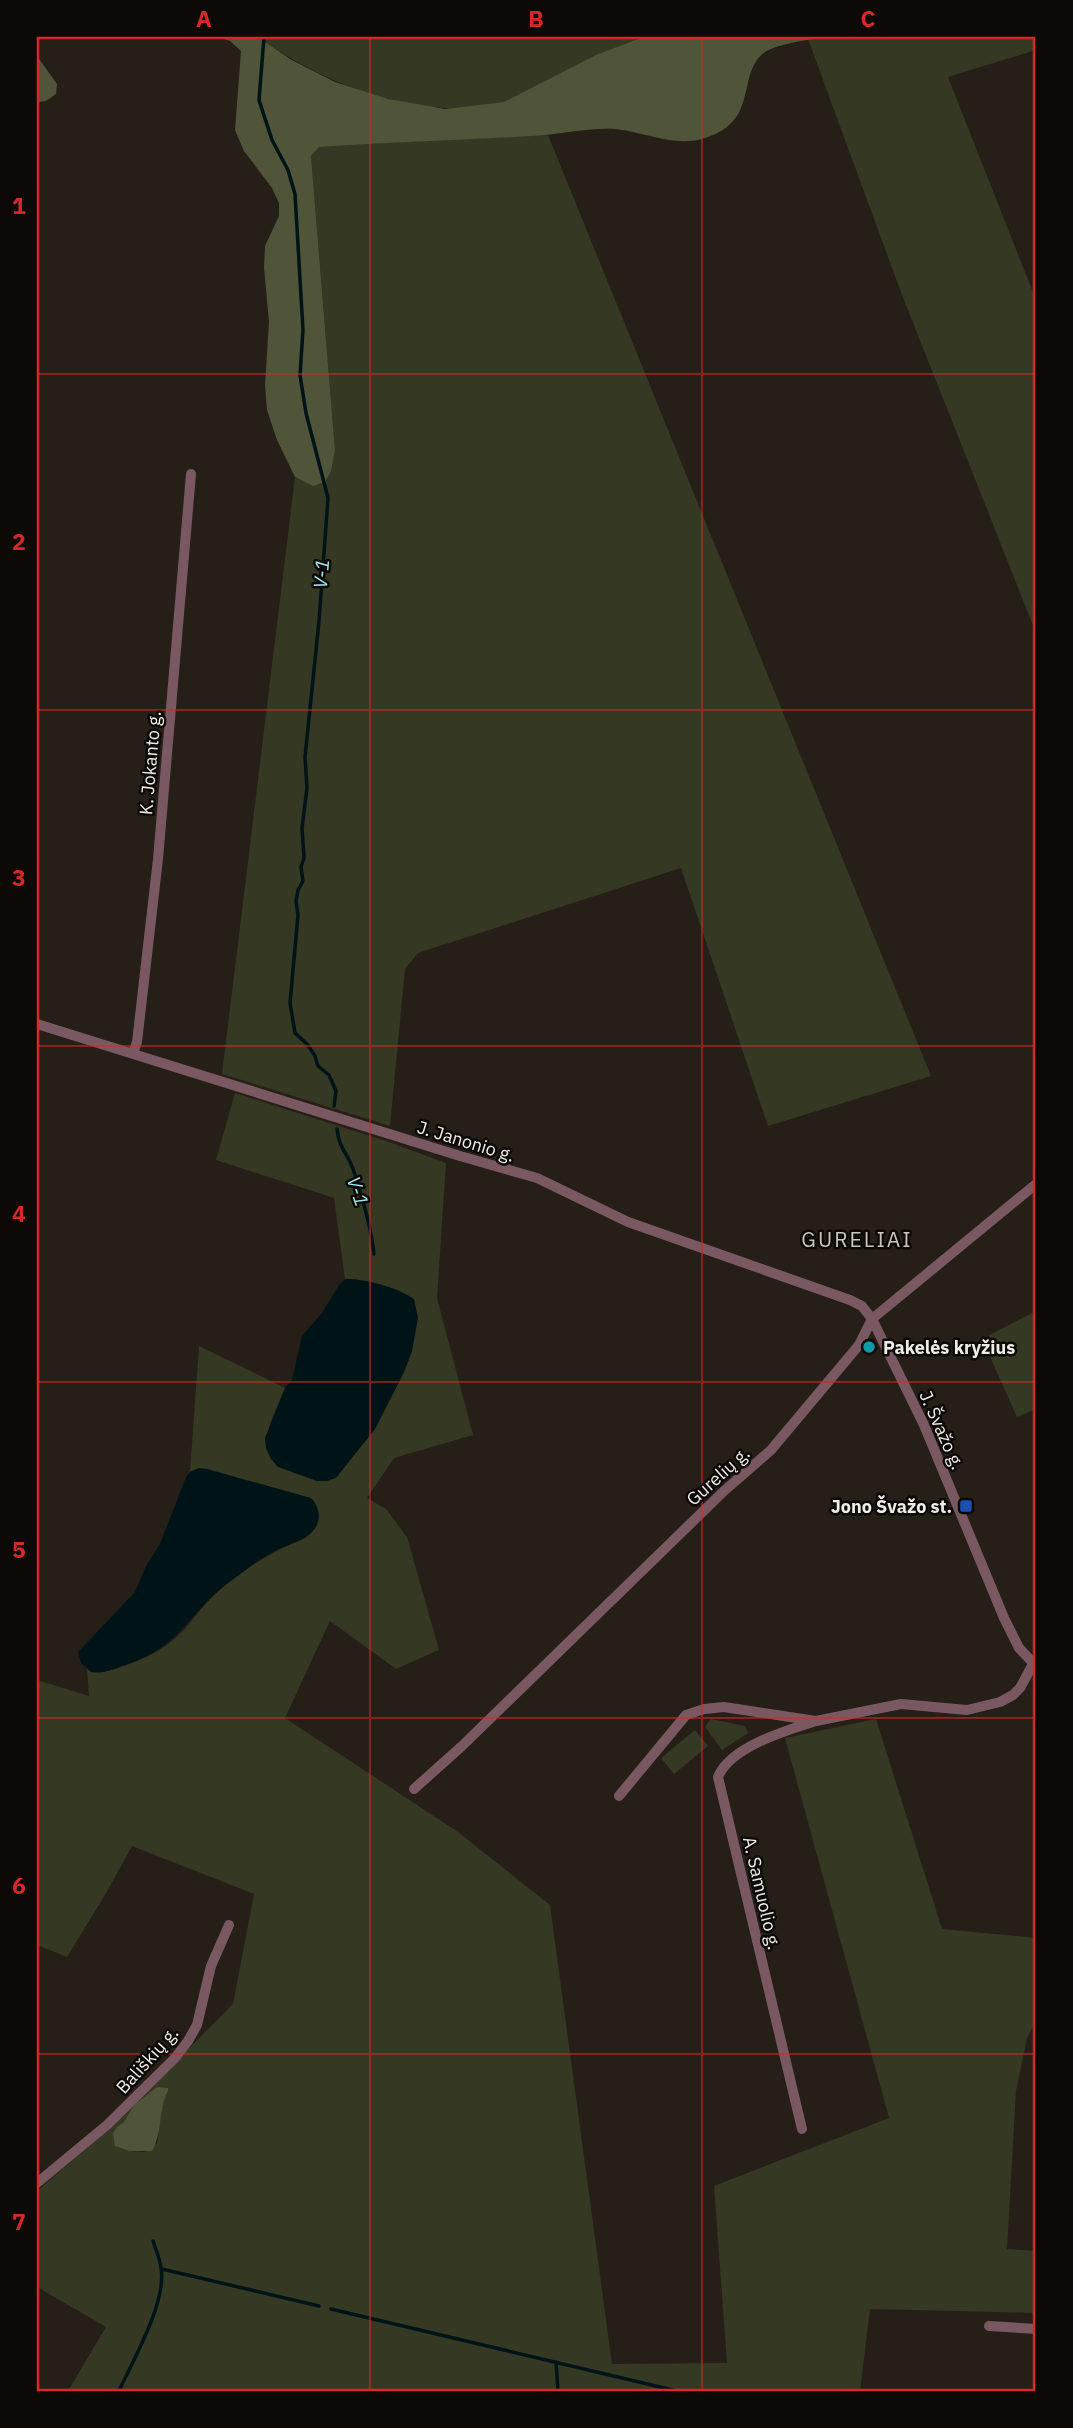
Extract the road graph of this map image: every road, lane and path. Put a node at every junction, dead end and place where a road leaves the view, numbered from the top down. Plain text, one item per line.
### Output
1 (191, 474) dead end
2 (37, 1024) edge
3 (133, 1053) junction
4 (1036, 1184) edge
5 (872, 1319) junction
6 (1035, 1665) edge
7 (816, 1721) junction
8 (414, 1789) dead end
9 (619, 1796) dead end
10 (229, 1925) dead end
11 (802, 2129) dead end
12 (37, 2183) edge
13 (989, 2326) dead end
14 (1036, 2329) edge

1 - 3 street, K. Jokanto g.
2 - 3 street, J. Janonio g.
3 - 5 street, J. Janonio g.
4 - 5 street, Gurelių g.
5 - 6 street, J. Švažo g.
5 - 8 street, Gurelių g.
6 - 7 street
7 - 9 street
7 - 11 street, A. Samuolio g.
10 - 12 street, Bališkių g.
13 - 14 street

